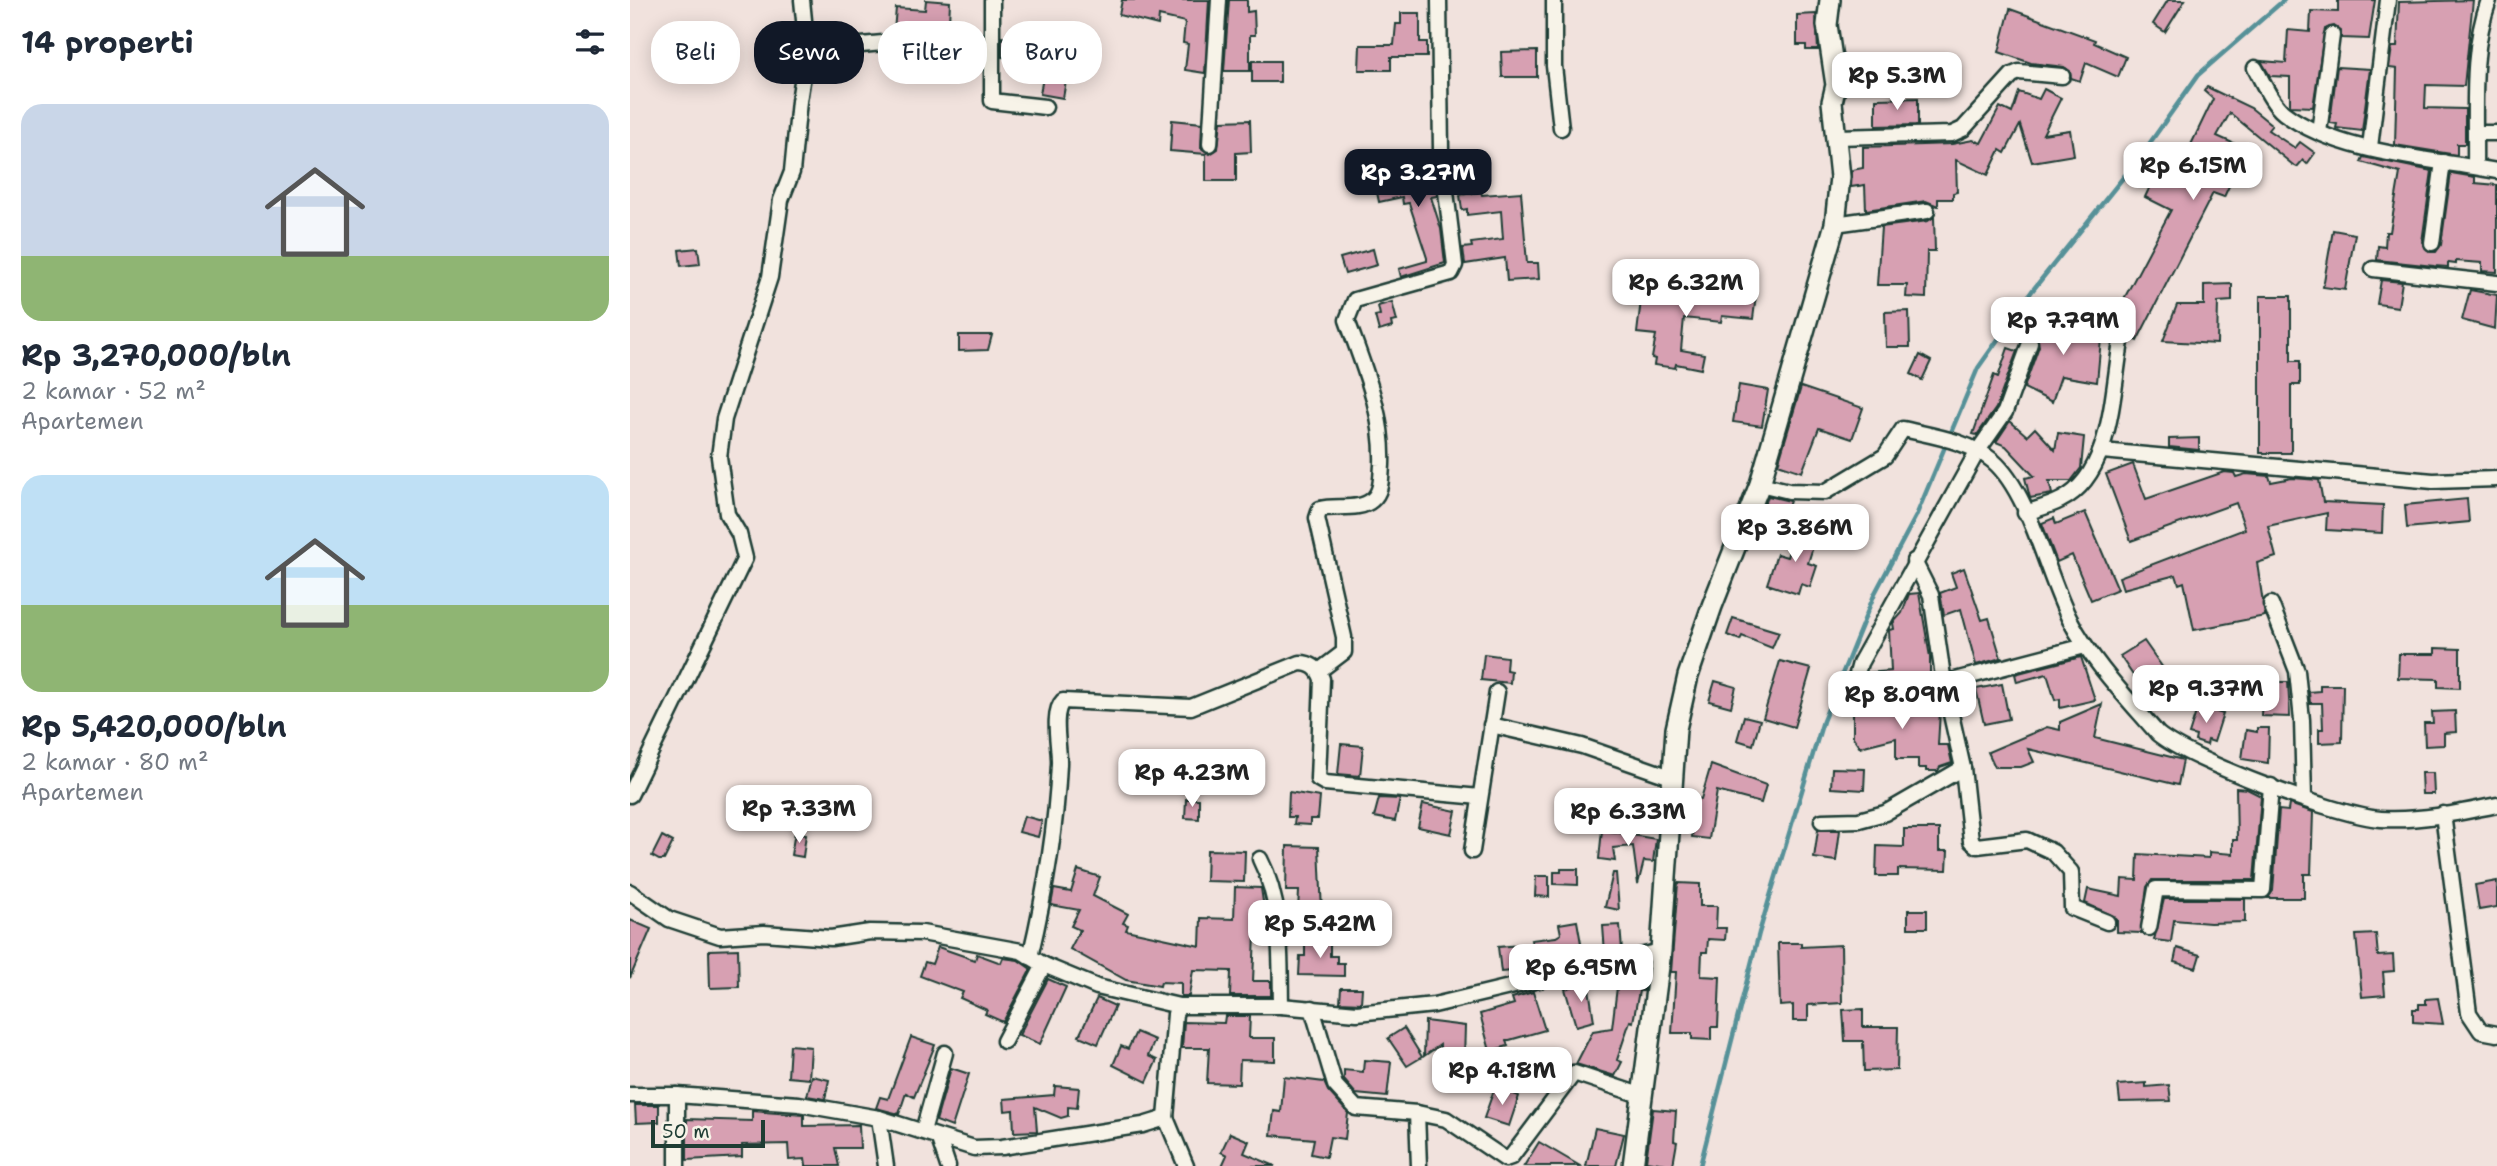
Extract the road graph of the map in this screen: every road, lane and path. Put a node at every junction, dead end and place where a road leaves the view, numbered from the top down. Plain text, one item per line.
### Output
1 (802, 0) edge
2 (992, 0) edge
3 (1219, 0) edge
4 (1439, 0) edge
5 (1554, 0) edge
6 (1830, 0) edge
7 (2388, 0) edge
8 (2489, 0) edge
9 (804, 21) edge
10 (2332, 34) dead end
11 (864, 45) edge
12 (992, 50) junction
13 (2255, 68) dead end
14 (2062, 76) dead end
15 (802, 84) edge
16 (1045, 107) dead end
17 (1561, 128) dead end
18 (2319, 132) junction
19 (2475, 133) junction
20 (2497, 133) edge
21 (1836, 137) junction
22 (1210, 144) dead end
23 (2370, 148) junction
24 (2443, 162) junction
25 (2474, 167) junction
26 (2497, 171) edge
27 (1927, 211) dead end
28 (1835, 224) junction
29 (2432, 243) dead end
30 (2374, 269) dead end
31 (2497, 284) edge
32 (2120, 342) dead end
33 (2030, 343) dead end
34 (2102, 451) junction
35 (1977, 452) junction
36 (2497, 479) edge
37 (1760, 484) junction
38 (2025, 513) junction
39 (1918, 555) junction
40 (2271, 604) dead end
41 (2085, 646) junction
42 (1319, 671) junction
43 (1950, 682) junction
44 (1497, 692) dead end
45 (1947, 700) junction
46 (1491, 725) junction
47 (1963, 768) junction
48 (1671, 777) junction
49 (2271, 786) junction
50 (630, 795) edge
51 (1480, 797) junction
52 (2304, 798) junction
53 (2497, 806) edge
54 (2443, 814) junction
55 (1822, 821) dead end
56 (1472, 851) dead end
57 (1260, 859) dead end
58 (630, 892) edge
59 (2107, 922) dead end
60 (2149, 928) dead end
61 (1661, 951) junction
62 (1030, 957) junction
63 (1044, 965) junction
64 (1179, 1006) junction
65 (1281, 1006) junction
66 (1312, 1008) junction
67 (2497, 1034) edge
68 (1004, 1041) dead end
69 (945, 1053) dead end
70 (630, 1095) edge
71 (677, 1095) junction
72 (1643, 1096) junction
73 (1417, 1113) junction
74 (878, 1118) junction
75 (1166, 1118) junction
76 (923, 1130) junction
77 (939, 1139) junction
78 (677, 1166) edge
79 (886, 1166) edge
80 (948, 1166) edge
81 (1186, 1166) edge
82 (1419, 1166) edge
83 (1633, 1166) edge

1 - 9 street
2 - 12 street
3 - 22 street
4 - 42 street
5 - 17 street
6 - 21 street
7 - 23 street
8 - 19 street
10 - 18 street
11 - 12 street
12 - 16 street
13 - 18 street
14 - 21 street
15 - 50 street
18 - 23 street
19 - 20 street
19 - 25 street
21 - 28 street
23 - 24 street
24 - 25 street
24 - 29 street
25 - 26 street
27 - 28 street
28 - 37 street
30 - 31 street
32 - 34 street
33 - 35 street
34 - 36 street
34 - 38 street
35 - 37 street
35 - 38 street
35 - 39 street
37 - 48 street
38 - 41 street
39 - 43 street
39 - 45 street
40 - 52 street
41 - 43 street
41 - 49 street
42 - 51 street
42 - 62 street
43 - 45 street
44 - 46 street
45 - 47 street
46 - 48 street
46 - 51 street
47 - 55 street
47 - 59 street
48 - 61 street
49 - 52 street
49 - 60 street
51 - 56 street
52 - 54 street
53 - 54 street
54 - 67 street
57 - 65 street
58 - 62 street
61 - 66 street
61 - 72 street
62 - 63 street
63 - 64 street
63 - 68 street
64 - 65 street
64 - 75 street
65 - 66 street
66 - 73 street
69 - 76 street
70 - 71 street
71 - 74 street
71 - 78 street
72 - 73 street
72 - 83 street
73 - 82 street
74 - 76 street
74 - 79 street
75 - 77 street
75 - 81 street
76 - 77 street
77 - 80 street

